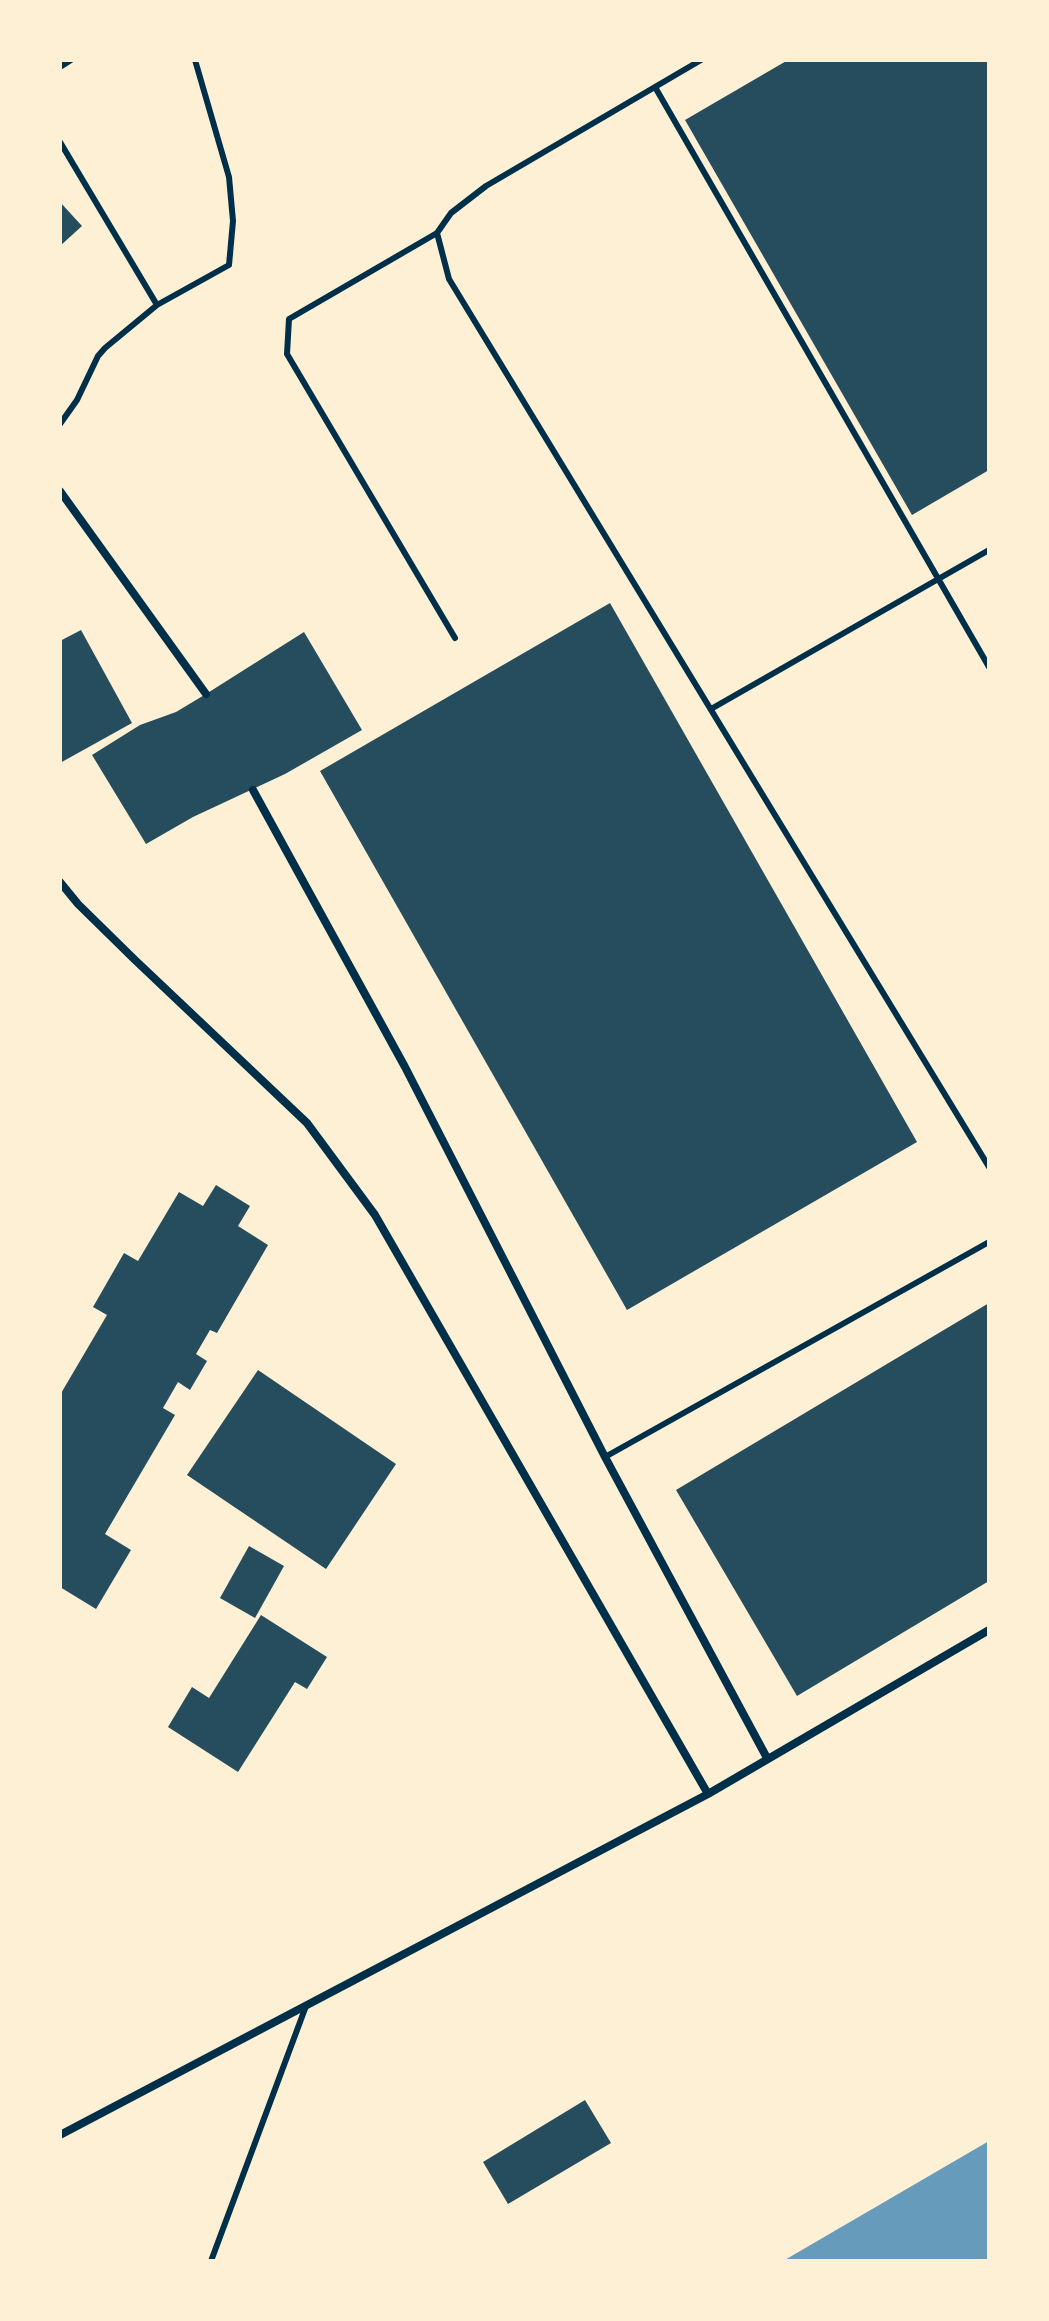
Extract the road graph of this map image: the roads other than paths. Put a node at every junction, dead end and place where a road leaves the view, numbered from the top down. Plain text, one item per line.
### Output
1 (71, 60) edge
2 (195, 60) edge
3 (701, 60) edge
4 (60, 67) edge
5 (655, 87) junction
6 (60, 142) edge
7 (437, 233) junction
8 (157, 305) junction
9 (60, 424) edge
10 (60, 491) edge
11 (989, 550) edge
12 (938, 579) junction
13 (455, 638) dead end
14 (989, 667) edge
15 (206, 694) dead end
16 (711, 709) junction
17 (253, 790) dead end
18 (60, 882) edge
19 (989, 1167) edge
20 (989, 1242) edge
21 (605, 1457) junction
22 (989, 1630) edge
23 (767, 1758) junction
24 (708, 1794) junction
25 (307, 2004) junction
26 (60, 2135) edge
27 (211, 2261) edge

1 - 4 lane
2 - 8 lane
3 - 5 lane
5 - 7 lane
5 - 12 lane
6 - 8 lane
7 - 13 lane
7 - 16 lane
8 - 9 lane
10 - 15 street
11 - 12 lane
12 - 14 lane
12 - 16 lane
16 - 19 lane
17 - 21 street
18 - 24 street
20 - 21 lane
21 - 23 street
22 - 23 street
23 - 24 street
24 - 25 street
25 - 26 street
25 - 27 lane

